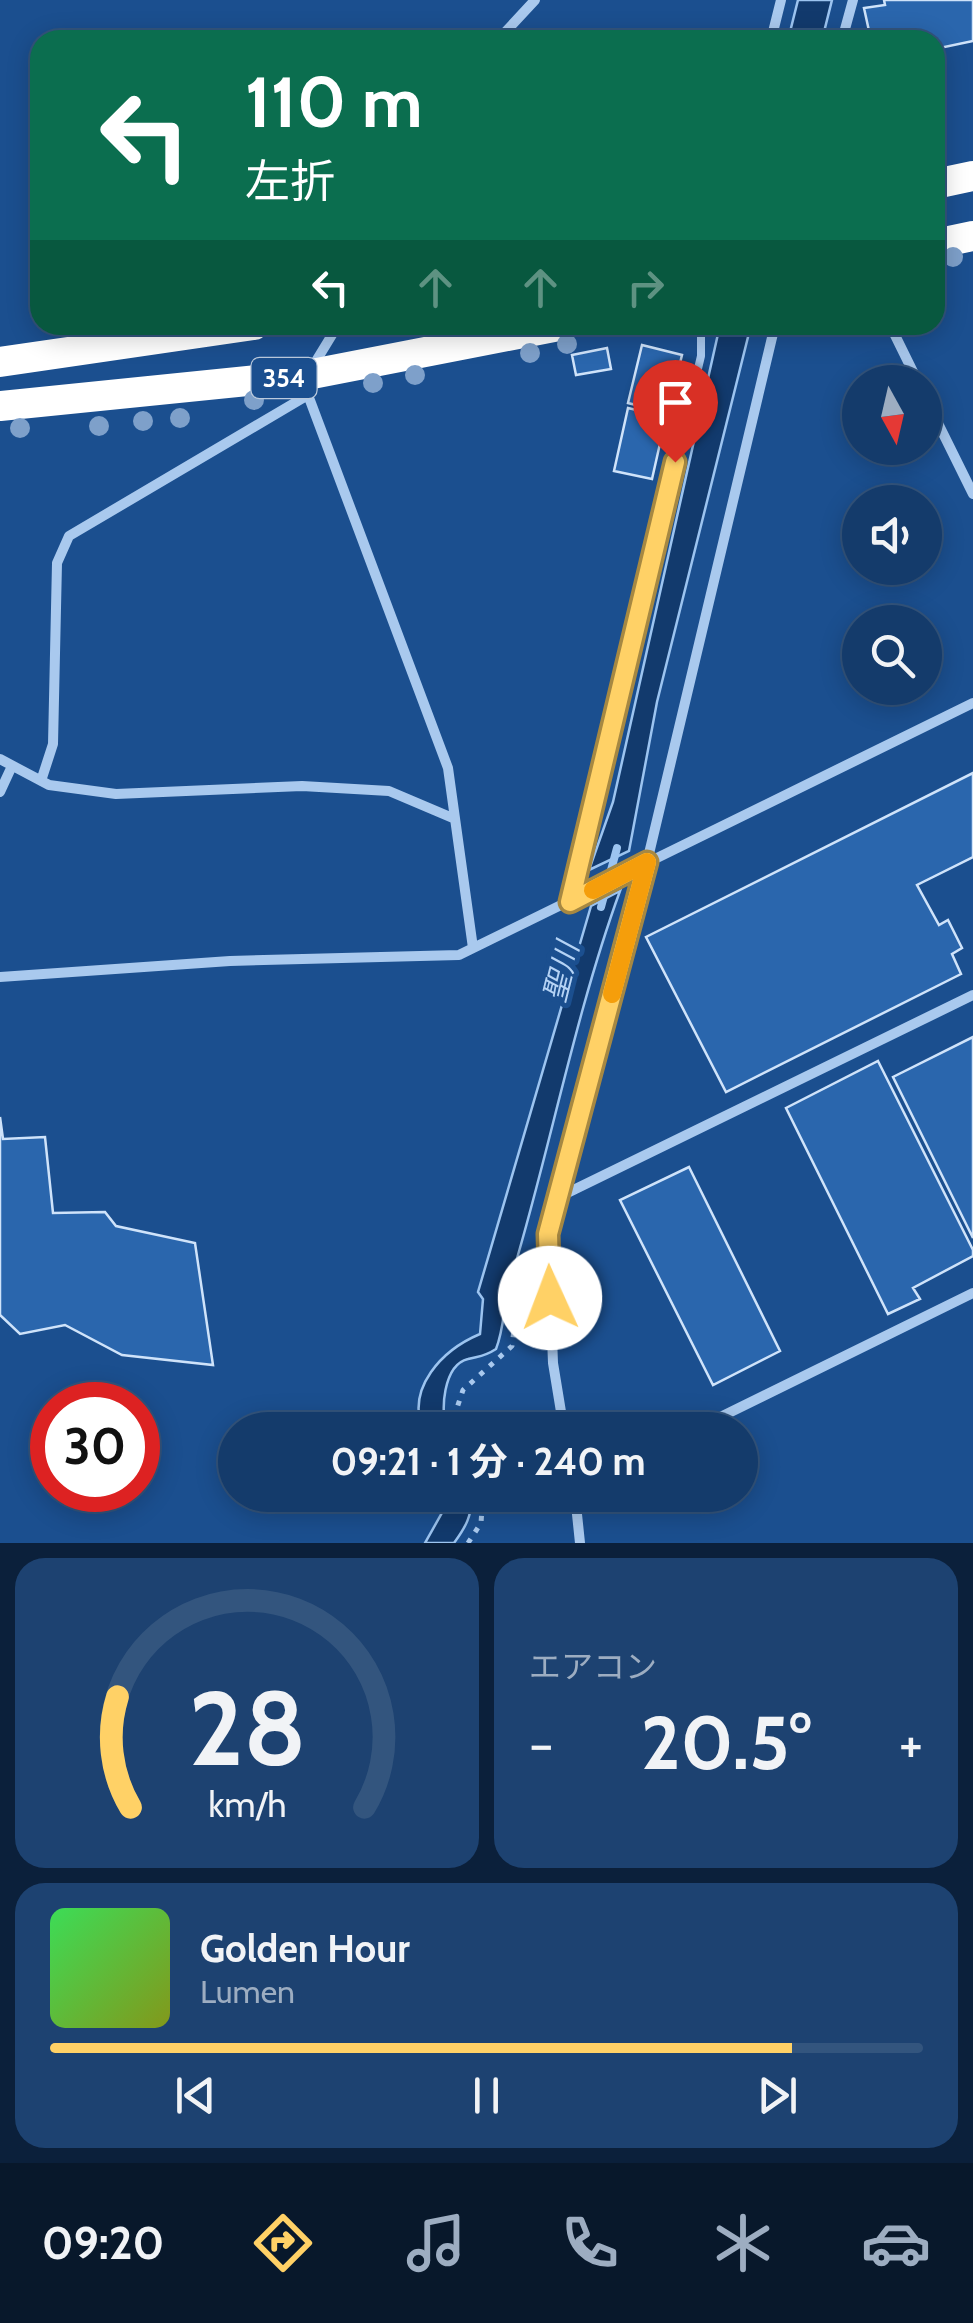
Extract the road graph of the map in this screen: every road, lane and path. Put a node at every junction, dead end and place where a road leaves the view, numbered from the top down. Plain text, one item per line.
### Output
1 (535, 0) edge
2 (781, 0) edge
3 (852, 0) edge
4 (507, 30) edge
5 (774, 30) edge
6 (844, 30) edge
7 (973, 176) edge
8 (945, 182) edge
9 (973, 236) edge
10 (945, 242) edge
11 (185, 335) edge
12 (333, 335) edge
13 (521, 335) edge
14 (702, 335) edge
15 (773, 335) edge
16 (895, 335) edge
17 (0, 362) edge
18 (910, 365) edge
19 (308, 385) junction
20 (0, 406) edge
21 (942, 431) edge
22 (973, 494) edge
23 (973, 703) edge
24 (0, 760) edge
25 (12, 766) junction
26 (41, 781) junction
27 (0, 792) edge
28 (455, 818) junction
29 (647, 862) junction
30 (570, 902) junction
31 (473, 948) junction
32 (0, 977) edge
33 (973, 995) edge
34 (557, 1198) junction
35 (548, 1234) junction
36 (973, 1293) edge
37 (455, 1412) edge
38 (561, 1412) edge
39 (731, 1412) edge
40 (482, 1512) edge
41 (577, 1512) edge
42 (468, 1543) edge
43 (580, 1543) edge

1 - 4 street
2 - 5 street
3 - 6 street
7 - 8 highway
9 - 10 highway
11 - 17 highway, 354
12 - 19 street
13 - 19 highway, 354
14 - 30 lane
15 - 29 street
16 - 18 street
19 - 20 highway, 354
19 - 26 street
19 - 28 street
21 - 22 street
23 - 29 street
24 - 25 street
25 - 26 street
25 - 27 street
26 - 28 street
28 - 31 street
29 - 30 street
29 - 34 street
30 - 31 street
31 - 32 street
33 - 34 street
34 - 35 street
35 - 37 path
35 - 38 street
36 - 39 street
40 - 42 path
41 - 43 street

